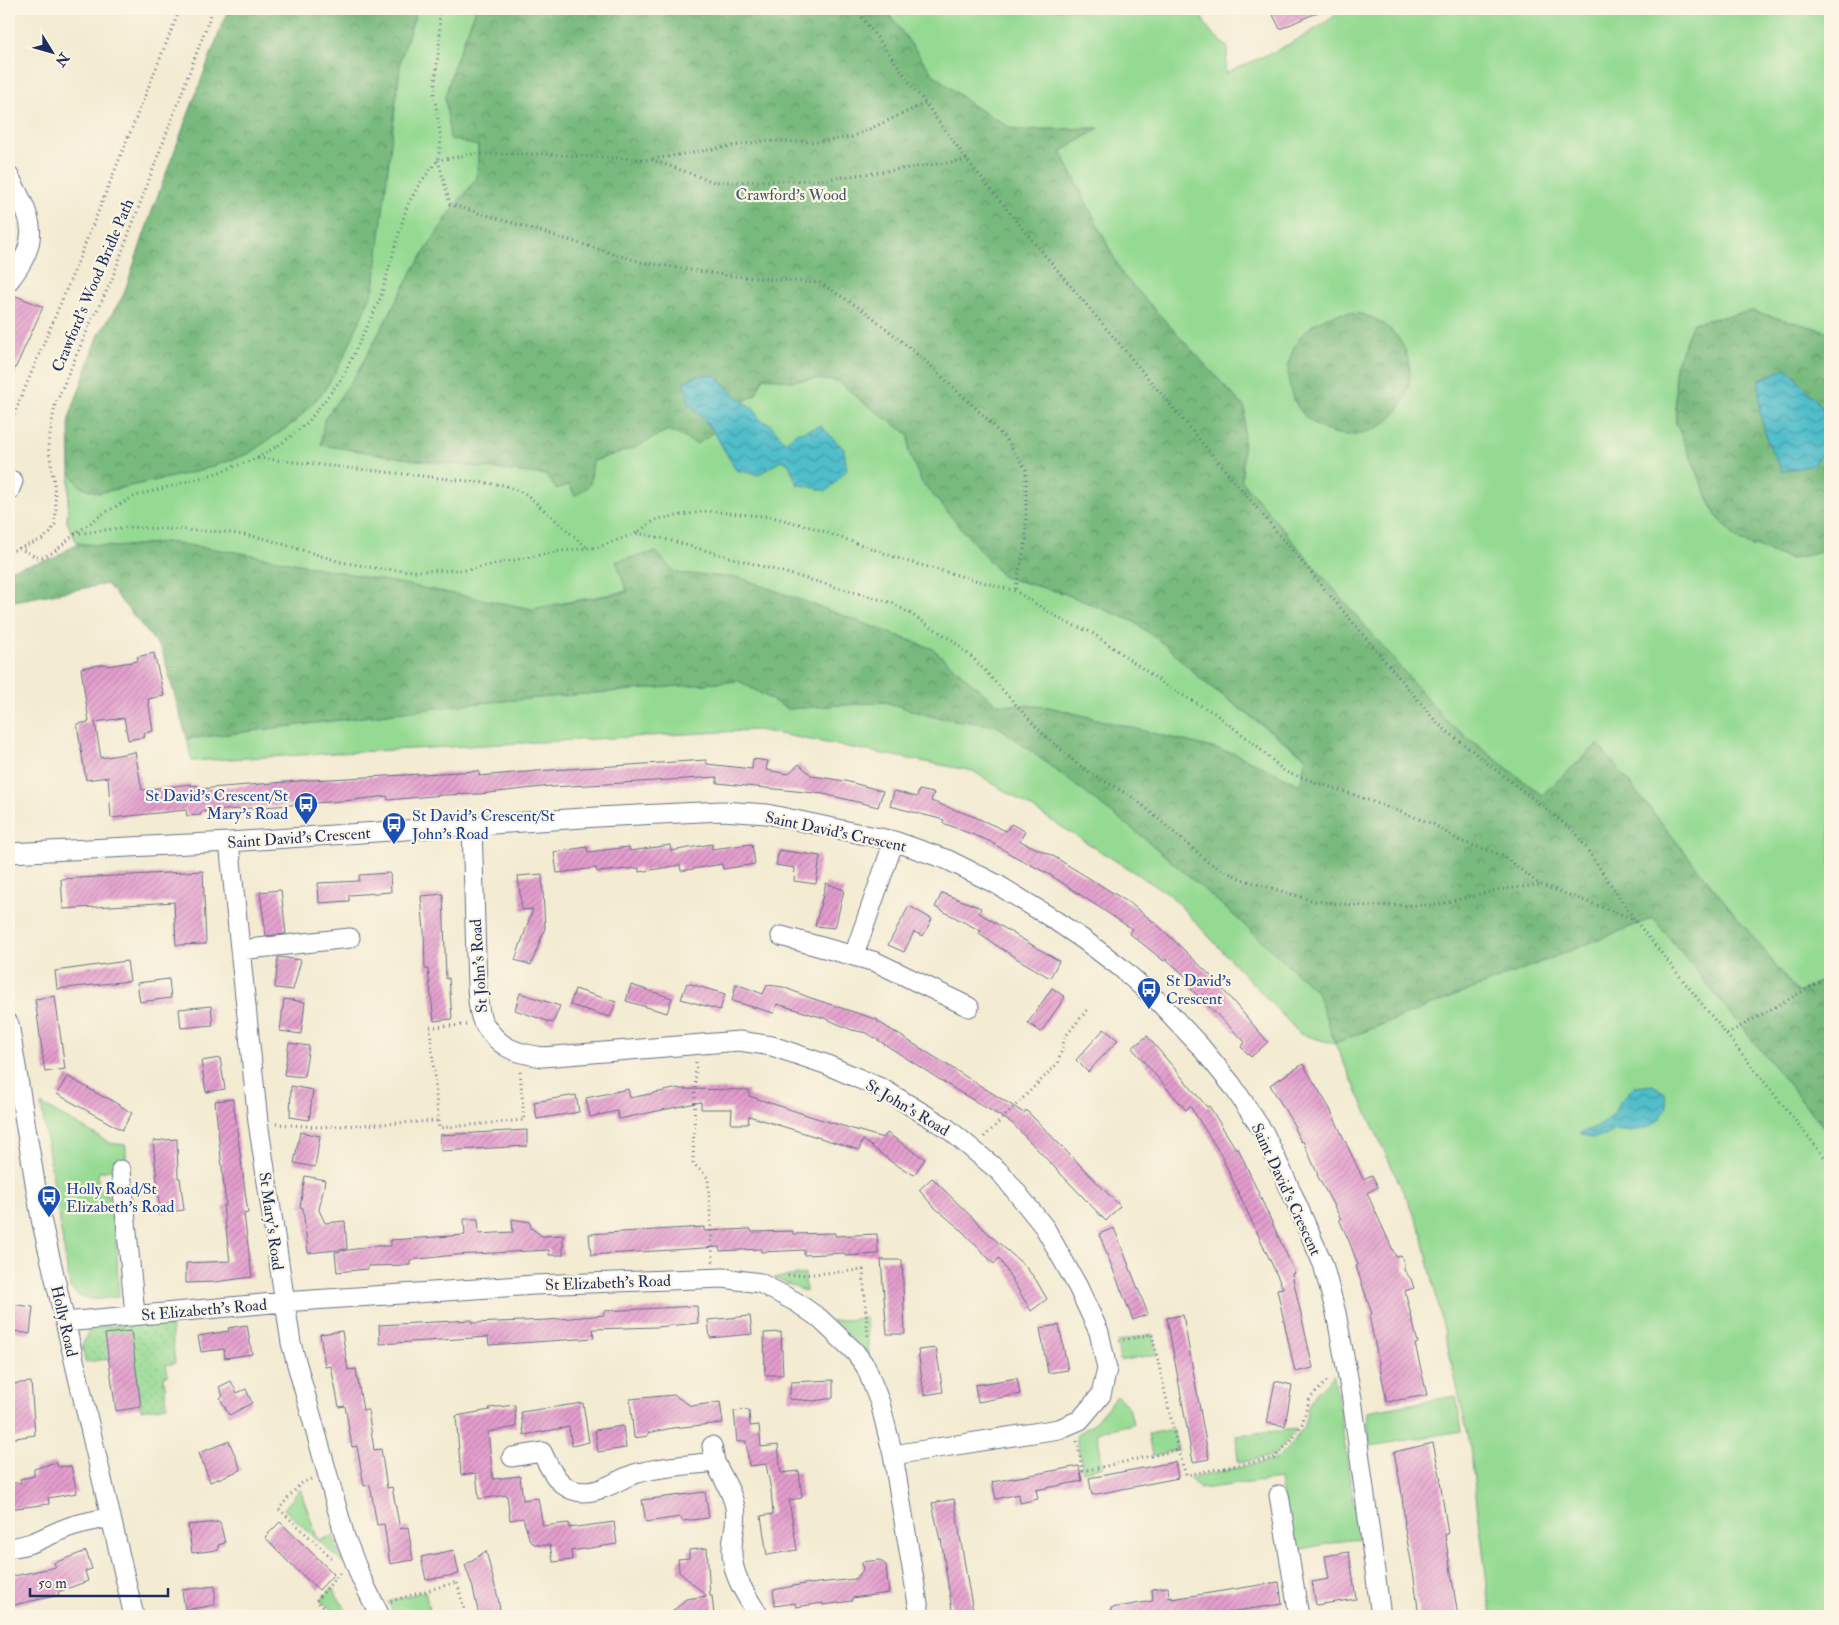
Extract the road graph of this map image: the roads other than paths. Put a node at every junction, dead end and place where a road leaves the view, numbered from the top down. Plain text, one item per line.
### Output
1 (9, 176) edge
2 (9, 281) edge
3 (472, 826) junction
4 (894, 841) junction
5 (229, 842) junction
6 (9, 852) edge
7 (781, 936) dead end
8 (350, 938) dead end
9 (240, 950) junction
10 (854, 956) junction
11 (969, 1007) dead end
12 (9, 1024) edge
13 (10, 1045) edge
14 (121, 1170) dead end
15 (283, 1302) junction
16 (135, 1314) junction
17 (65, 1322) junction
18 (894, 1455) junction
19 (512, 1457) dead end
20 (1279, 1495) dead end
21 (111, 1517) junction
22 (9, 1548) edge
23 (377, 1611) edge
24 (134, 1616) edge
25 (759, 1616) edge
26 (920, 1616) edge
27 (1299, 1616) edge
28 (1381, 1616) edge

1 - 2 street
3 - 4 street, Saint David's Crescent
3 - 5 street, Saint David's Crescent
3 - 18 street, St John's Road
4 - 10 street
4 - 28 street, Saint David's Crescent
5 - 6 street, Saint David's Crescent
5 - 9 street, St Mary's Road
7 - 10 street
8 - 9 street
9 - 15 street, St Mary's Road
10 - 11 street
12 - 13 street, Holly Road
13 - 17 street, Holly Road
14 - 16 street
15 - 16 street, St Elizabeth's Road
15 - 18 street, St Elizabeth's Road
15 - 23 street, St Mary's Road
16 - 17 street, St Elizabeth's Road
17 - 21 street, Holly Road
18 - 26 street, St Elizabeth's Road
19 - 25 street
20 - 27 street
21 - 22 street
21 - 24 street, Holly Road

